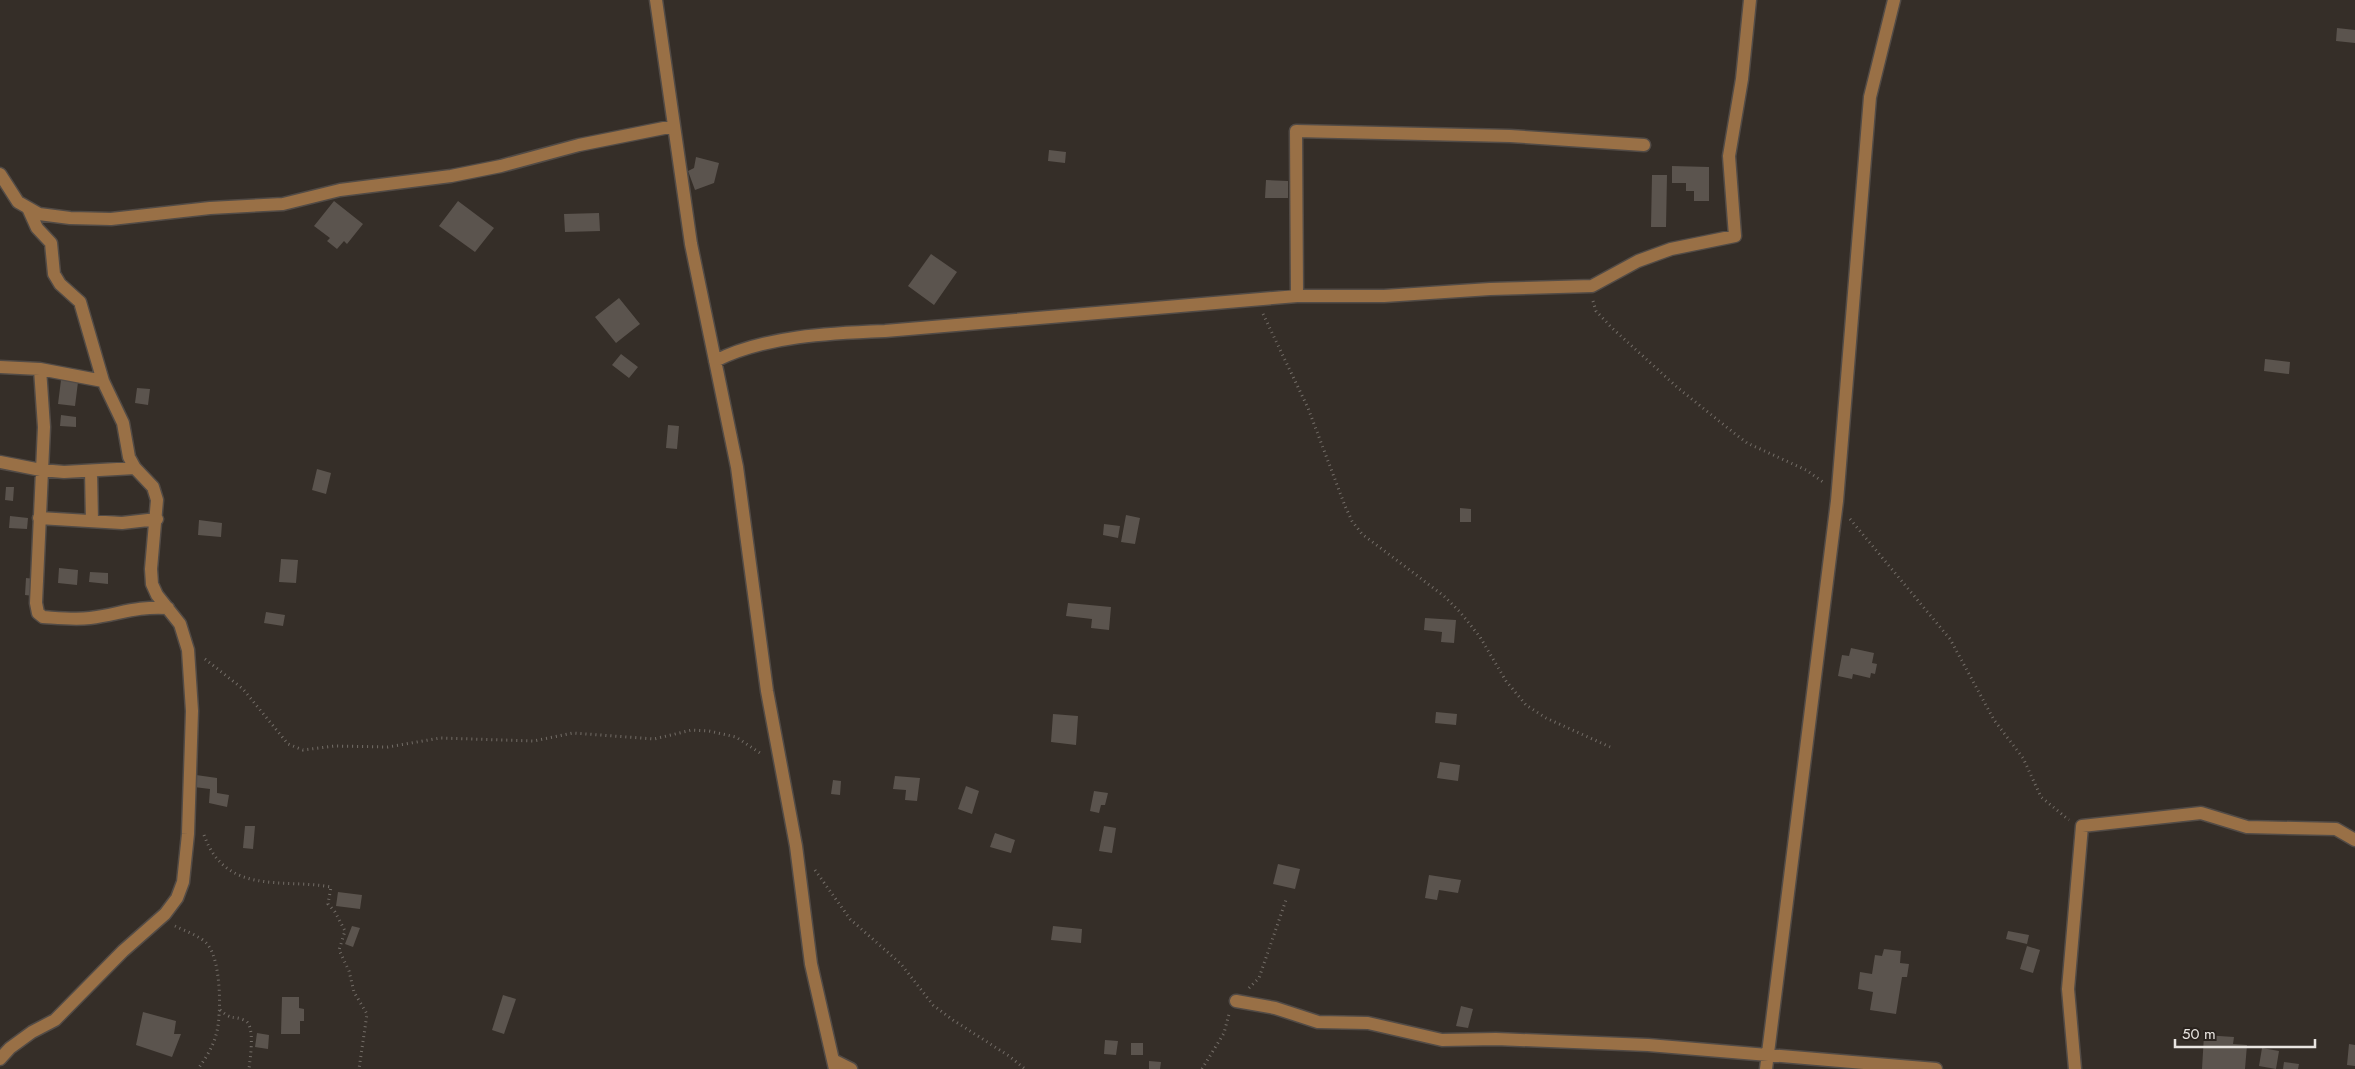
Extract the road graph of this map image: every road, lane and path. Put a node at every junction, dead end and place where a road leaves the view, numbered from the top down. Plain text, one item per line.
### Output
1 (656, 0) edge
2 (1750, 0) edge
3 (1894, 0) edge
4 (674, 126) junction
5 (1644, 145) dead end
6 (0, 174) edge
7 (28, 208) junction
8 (1297, 296) junction
9 (1256, 300) junction
10 (715, 361) junction
11 (0, 366) edge
12 (40, 368) junction
13 (103, 381) junction
14 (0, 462) edge
15 (135, 468) junction
16 (41, 470) junction
17 (91, 472) junction
18 (39, 518) junction
19 (157, 519) junction
20 (92, 521) junction
21 (168, 608) junction
22 (187, 640) junction
23 (1610, 747) dead end
24 (782, 772) junction
25 (203, 831) dead end
26 (2355, 840) edge
27 (796, 846) junction
28 (1287, 897) dead end
29 (160, 918) junction
30 (1236, 1001) junction
31 (219, 1009) junction
32 (1767, 1056) junction
33 (0, 1059) edge
34 (834, 1065) edge
35 (198, 1069) edge
36 (249, 1069) edge
37 (359, 1069) edge
38 (851, 1069) edge
39 (1025, 1069) edge
40 (1202, 1069) edge
41 (1766, 1069) edge
42 (1936, 1069) edge
43 (2075, 1069) edge

1 - 4 street
2 - 8 street
3 - 32 street
4 - 7 street
4 - 10 street
5 - 8 street
6 - 7 street
7 - 13 street
8 - 9 street
9 - 10 street
9 - 23 path
10 - 24 street
11 - 12 street
12 - 13 street
12 - 16 street
13 - 15 street
14 - 16 street
15 - 17 street
15 - 19 street
16 - 17 street
16 - 18 street
17 - 20 street
18 - 20 street
18 - 21 street
19 - 20 street
19 - 21 street
21 - 22 street
22 - 24 path
22 - 29 street
24 - 27 street
25 - 37 path
26 - 43 street
27 - 34 street
27 - 39 path
28 - 30 path
29 - 31 path
29 - 33 street
30 - 32 street
30 - 40 path
31 - 35 path
31 - 36 path
32 - 41 street
32 - 42 street
34 - 38 street

